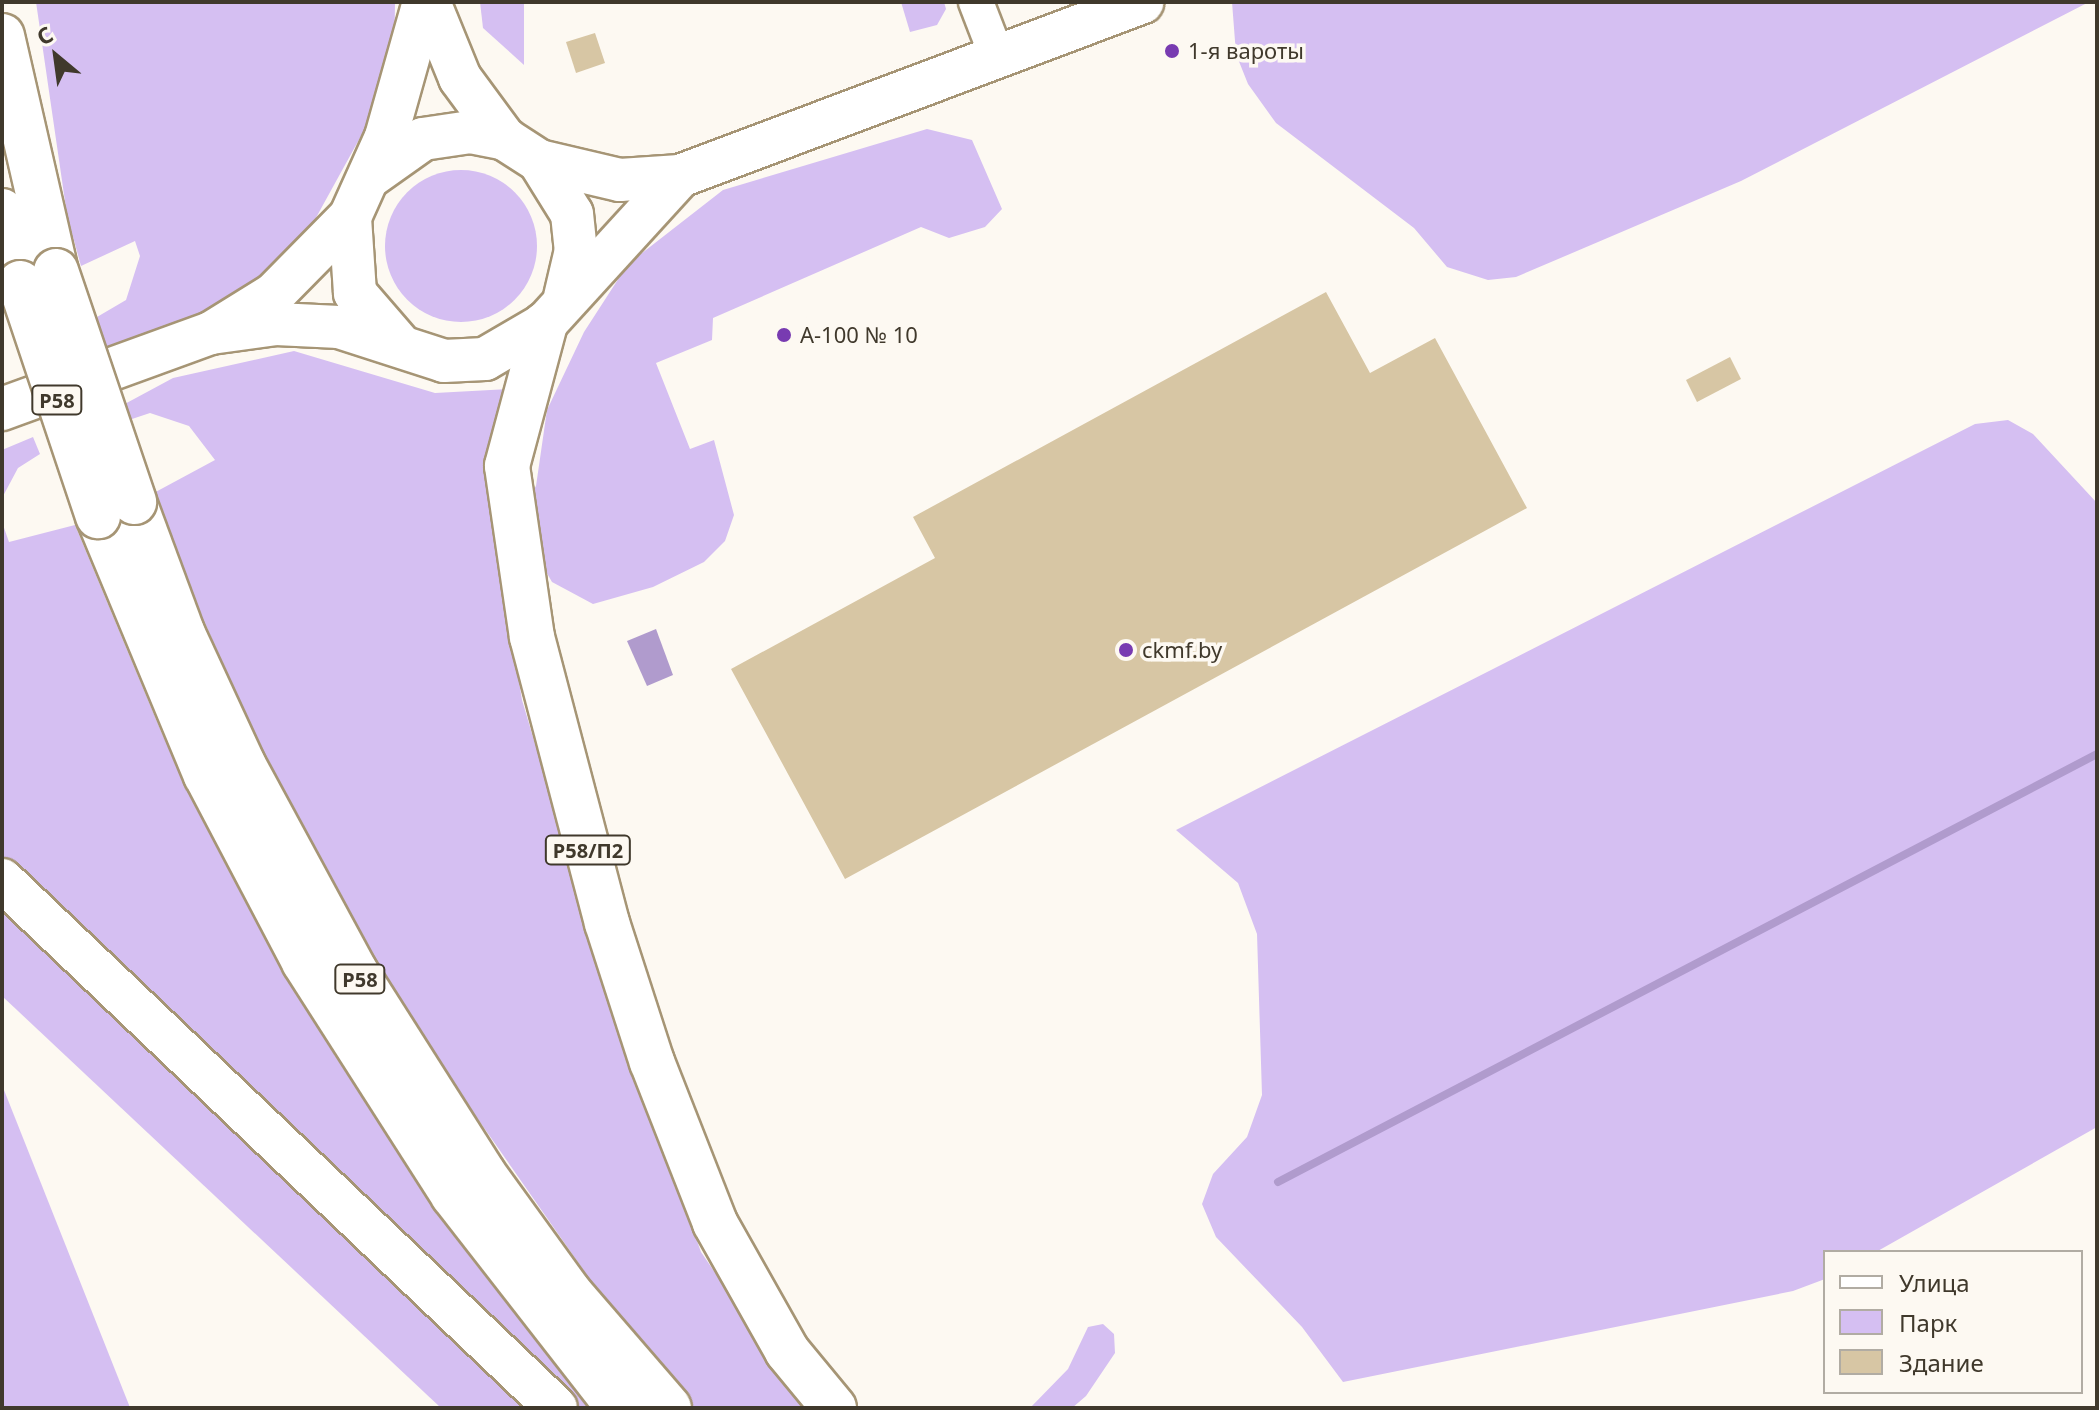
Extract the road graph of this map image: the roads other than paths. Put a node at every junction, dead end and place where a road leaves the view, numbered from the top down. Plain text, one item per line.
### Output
1 (426, 2) edge
2 (976, 2) edge
3 (1142, 2) edge
4 (2, 36) edge
5 (998, 59) junction
6 (505, 139) junction
7 (539, 161) junction
8 (680, 176) junction
9 (357, 200) junction
10 (2, 211) edge
11 (38, 277) junction
12 (555, 311) junction
13 (211, 333) junction
14 (401, 346) junction
15 (2, 409) edge
16 (116, 509) junction
17 (2, 880) edge
18 (556, 1408) edge
19 (619, 1408) edge
20 (669, 1408) edge
21 (834, 1408) edge

1 - 6 main road, Р58/П2
1 - 9 main road, Р58/П2
2 - 5 street
3 - 5 main road
4 - 11 highway, Р58
5 - 8 main road
6 - 7 main road, Р58/П2
6 - 9 main road, Р58/П2
7 - 8 main road
7 - 12 main road, Р58/П2
8 - 12 main road
9 - 13 main road
9 - 14 main road, Р58/П2
10 - 11 highway, Р58
11 - 16 highway, Р58, bridge
12 - 14 main road, Р58/П2
12 - 21 highway, Р58/П2
13 - 14 main road
13 - 15 main road
16 - 19 highway, Р58
16 - 20 highway, Р58
17 - 18 main road

